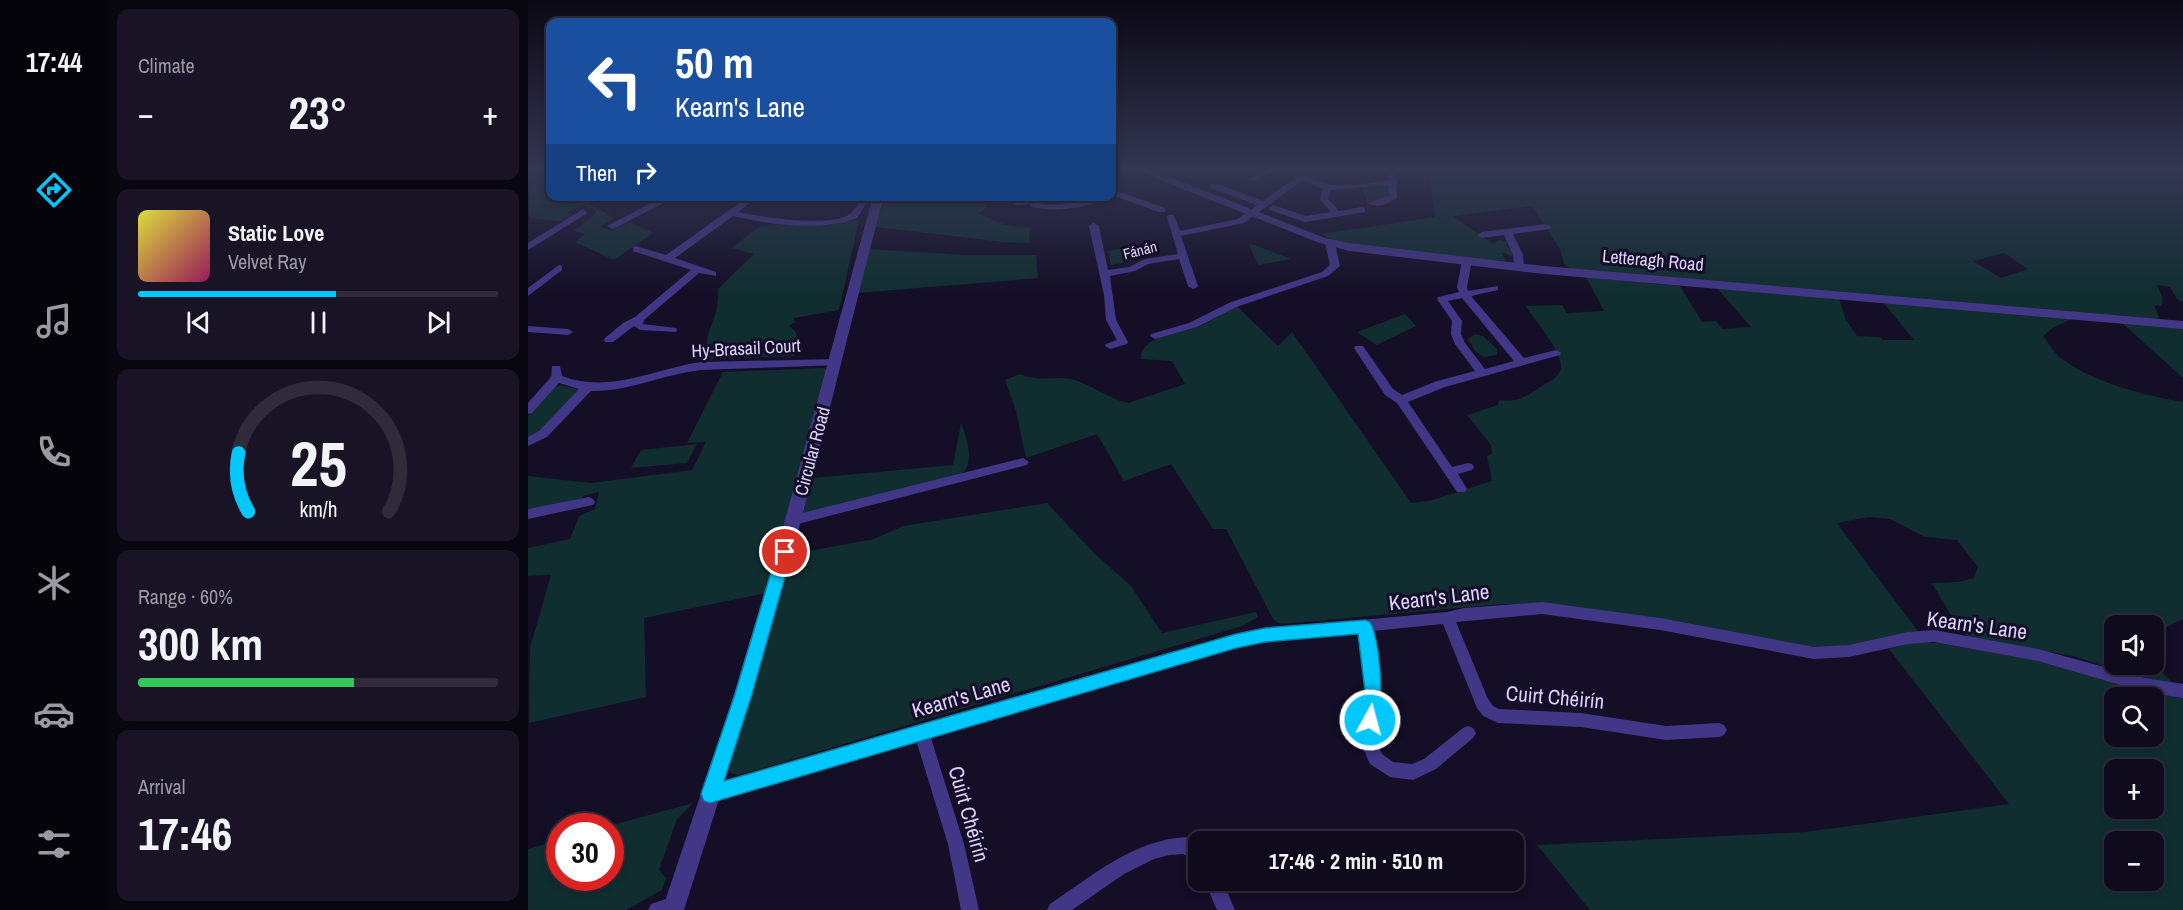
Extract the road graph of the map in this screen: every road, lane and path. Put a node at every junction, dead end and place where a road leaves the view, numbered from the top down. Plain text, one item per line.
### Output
1 (646, 209) edge
2 (735, 209) edge
3 (862, 209) edge
4 (870, 209) edge
5 (1255, 209) edge
6 (1260, 209) edge
7 (1277, 209) edge
8 (1332, 209) edge
9 (1362, 210) dead end
10 (583, 212) dead end
11 (730, 213) junction
12 (1337, 214) junction
13 (1171, 217) dead end
14 (612, 226) dead end
15 (1094, 226) dead end
16 (1546, 227) dead end
17 (1507, 232) junction
18 (1176, 234) junction
19 (1482, 235) dead end
20 (1098, 243) junction
21 (1330, 243) junction
22 (1086, 244) dead end
23 (528, 247) edge
24 (636, 249) dead end
25 (1183, 256) junction
26 (668, 258) junction
27 (1467, 261) junction
28 (1519, 267) junction
29 (559, 268) dead end
30 (698, 269) junction
31 (712, 274) dead end
32 (1104, 274) junction
33 (532, 286) edge
34 (1193, 286) dead end
35 (1495, 288) dead end
36 (528, 293) edge
37 (1464, 295) junction
38 (639, 319) junction
39 (2183, 325) edge
40 (528, 329) edge
41 (672, 330) dead end
42 (568, 332) dead end
43 (1155, 336) dead end
44 (609, 340) dead end
45 (1110, 346) dead end
46 (1359, 348) dead end
47 (1556, 353) dead end
48 (1520, 362) junction
49 (836, 363) junction
50 (1482, 372) junction
51 (588, 387) junction
52 (1401, 400) junction
53 (528, 410) edge
54 (528, 442) edge
55 (1023, 462) dead end
56 (1468, 467) dead end
57 (1450, 472) junction
58 (1461, 489) dead end
59 (589, 502) dead end
60 (528, 513) edge
61 (794, 520) junction
62 (1448, 618) junction
63 (1365, 626) junction
64 (2183, 691) edge
65 (1719, 730) dead end
66 (921, 731) junction
67 (1468, 733) dead end
68 (710, 794) junction
69 (1188, 846) edge
70 (1218, 891) edge
71 (668, 908) edge
72 (970, 910) edge
73 (1056, 910) edge
74 (1226, 910) edge

1 - 14 street
2 - 11 street
3 - 11 street
4 - 49 street, Circular Road
5 - 18 street, Fánán
6 - 21 street, Letteragh Road
7 - 12 street
8 - 12 street
9 - 12 street
10 - 23 street
11 - 26 street
13 - 18 street, Fánán
15 - 20 street, Fánán
16 - 17 street
17 - 19 street
17 - 28 street
18 - 25 street, Fánán
20 - 22 street
20 - 32 street, Fánán
21 - 27 street, Letteragh Road
21 - 43 street
24 - 26 street
25 - 32 street, Fánán
25 - 34 street, Fánán
26 - 30 street
27 - 28 street, Letteragh Road
27 - 37 street
28 - 39 street, Letteragh Road
29 - 33 street
30 - 31 street
30 - 38 street
32 - 45 street, Fánán
33 - 36 street
35 - 37 street
37 - 48 street
37 - 50 street
38 - 41 street
38 - 44 street
40 - 42 street
46 - 52 street
47 - 48 street
48 - 50 street
49 - 51 street, Hy-Brasail Court
49 - 61 street, Circular Road
50 - 52 street
51 - 53 street, Hy-Brasail Court
51 - 54 street
52 - 57 street
55 - 61 street
56 - 57 street
57 - 58 street
59 - 60 street
61 - 68 street, Circular Road
62 - 63 street, Kearn's Lane
62 - 64 street, Kearn's Lane
62 - 65 street, Cuirt Chéirín
63 - 66 street, Kearn's Lane
63 - 67 street
66 - 68 street, Kearn's Lane
66 - 72 street, Cuirt Chéirín
68 - 71 street, Circular Road
69 - 73 street
70 - 74 street

